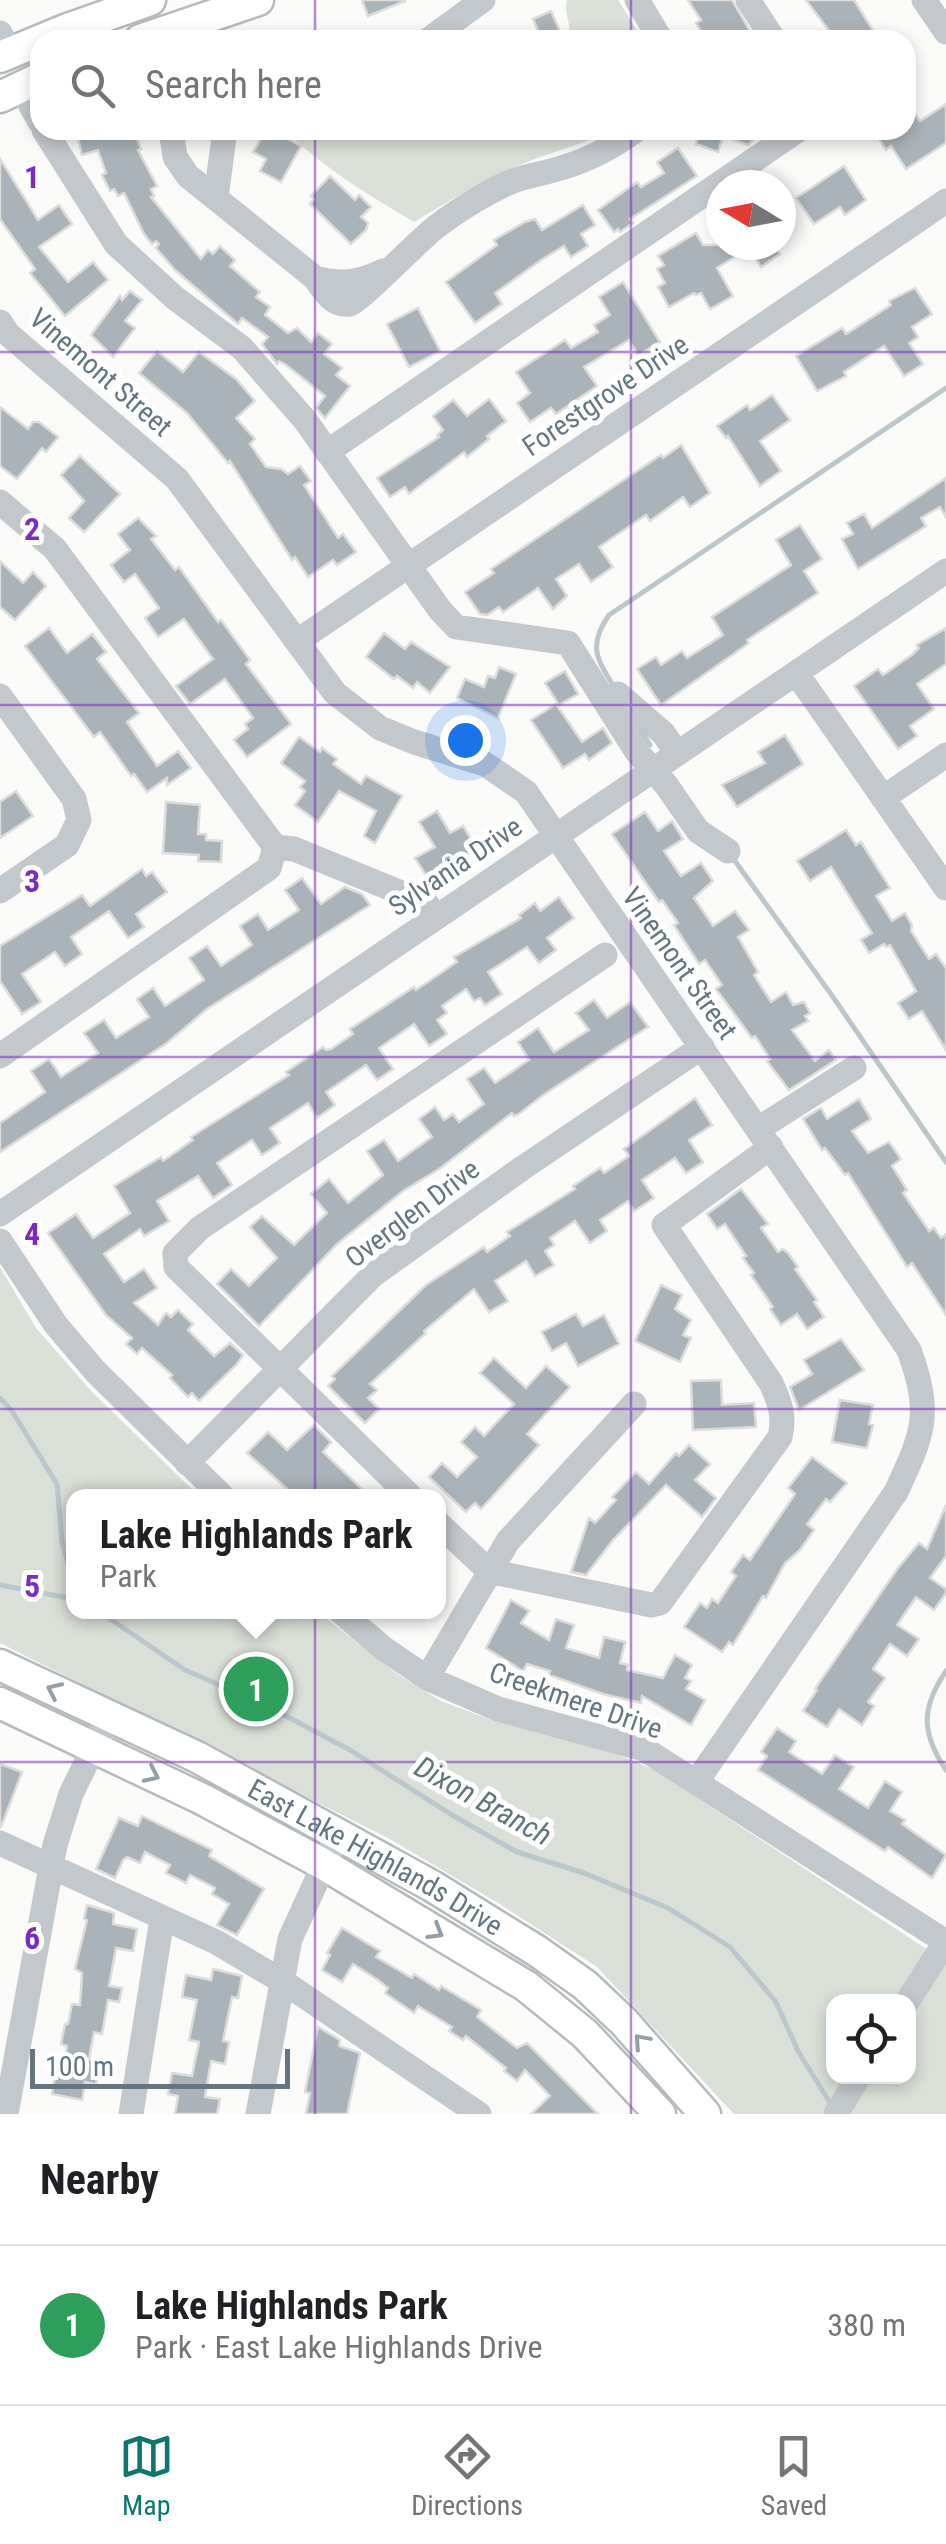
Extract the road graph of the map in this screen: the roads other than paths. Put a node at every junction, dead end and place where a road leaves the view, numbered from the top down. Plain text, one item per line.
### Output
1 (258, 0) edge
2 (483, 0) edge
3 (636, 0) edge
4 (748, 0) edge
5 (924, 0) edge
6 (145, 1) edge
7 (57, 30) edge
8 (147, 30) edge
9 (171, 30) edge
10 (442, 30) edge
11 (655, 30) edge
12 (768, 30) edge
13 (946, 32) edge
14 (30, 39) edge
15 (3, 48) edge
16 (50, 140) edge
17 (173, 140) edge
18 (224, 140) edge
19 (620, 140) edge
20 (783, 140) edge
21 (216, 196) junction
22 (946, 201) edge
23 (0, 322) edge
24 (327, 452) junction
25 (0, 502) edge
26 (406, 565) junction
27 (946, 570) edge
28 (298, 640) junction
29 (796, 674) junction
30 (618, 694) dead end
31 (0, 696) edge
32 (677, 754) junction
33 (946, 754) edge
34 (653, 770) junction
35 (883, 798) junction
36 (556, 834) junction
37 (275, 848) junction
38 (728, 851) dead end
39 (946, 888) edge
40 (0, 891) edge
41 (436, 916) junction
42 (606, 955) dead end
43 (702, 1047) junction
44 (0, 1056) edge
45 (854, 1068) dead end
46 (764, 1138) junction
47 (0, 1214) edge
48 (0, 1241) edge
49 (278, 1370) junction
50 (634, 1404) dead end
51 (187, 1463) junction
52 (215, 1489) edge
53 (403, 1489) edge
54 (446, 1532) edge
55 (488, 1571) junction
56 (349, 1619) edge
57 (0, 1665) edge
58 (427, 1678) junction
59 (0, 1704) edge
60 (108, 1716) junction
61 (92, 1747) junction
62 (697, 1781) junction
63 (338, 1834) junction
64 (0, 1843) edge
65 (323, 1864) junction
66 (51, 1866) junction
67 (162, 1919) junction
68 (946, 1942) edge
69 (282, 1982) junction
70 (913, 1994) edge
71 (855, 2084) edge
72 (6, 2114) edge
73 (131, 2114) edge
74 (258, 2114) edge
75 (479, 2114) edge
76 (660, 2114) edge
77 (706, 2114) edge
78 (836, 2114) edge

1 - 9 main road
2 - 10 street
3 - 11 street
4 - 12 street
5 - 13 street
6 - 7 main road
6 - 8 street
14 - 15 main road
16 - 24 street
17 - 21 street
18 - 21 street
19 - 21 street
20 - 24 street
22 - 26 street, Forestgrove Drive
23 - 28 street, Vinemont Street
24 - 26 street
25 - 37 street
26 - 28 street, Forestgrove Drive
26 - 34 street
27 - 29 street, Sylvania Drive
28 - 36 street, Vinemont Street
29 - 32 street, Sylvania Drive
29 - 35 street
30 - 32 street
31 - 40 street
32 - 34 street, Sylvania Drive
33 - 35 street
34 - 36 street, Sylvania Drive
34 - 38 street
35 - 39 street
36 - 41 street, Sylvania Drive
36 - 43 street, Vinemont Street
37 - 41 street
37 - 44 street
41 - 47 street, Sylvania Drive
42 - 49 street
43 - 46 street, Vinemont Street
43 - 49 street, Overglen Drive
45 - 46 street
46 - 55 street
46 - 62 street, Vinemont Street
48 - 51 street
49 - 51 street, Overglen Drive
49 - 53 street
50 - 55 street
51 - 52 street
54 - 55 street
55 - 58 street
56 - 58 street, Creekmere Drive
60 -> 57 main road, East Lake Highlands Drive
58 - 62 street, Creekmere Drive
59 - 61 main road, East Lake Highlands Drive
60 - 61 street
60 - 63 main road, East Lake Highlands Drive
61 -> 65 main road, East Lake Highlands Drive
61 - 66 street
62 - 68 street, Creekmere Drive
63 - 65 street
77 -> 63 main road, East Lake Highlands Drive
64 - 66 street
65 - 69 street
65 -> 76 main road, East Lake Highlands Drive
66 - 67 street
66 - 72 street
67 - 69 street
67 - 73 street
68 - 70 street
69 - 74 street
69 - 75 street
71 - 78 street

